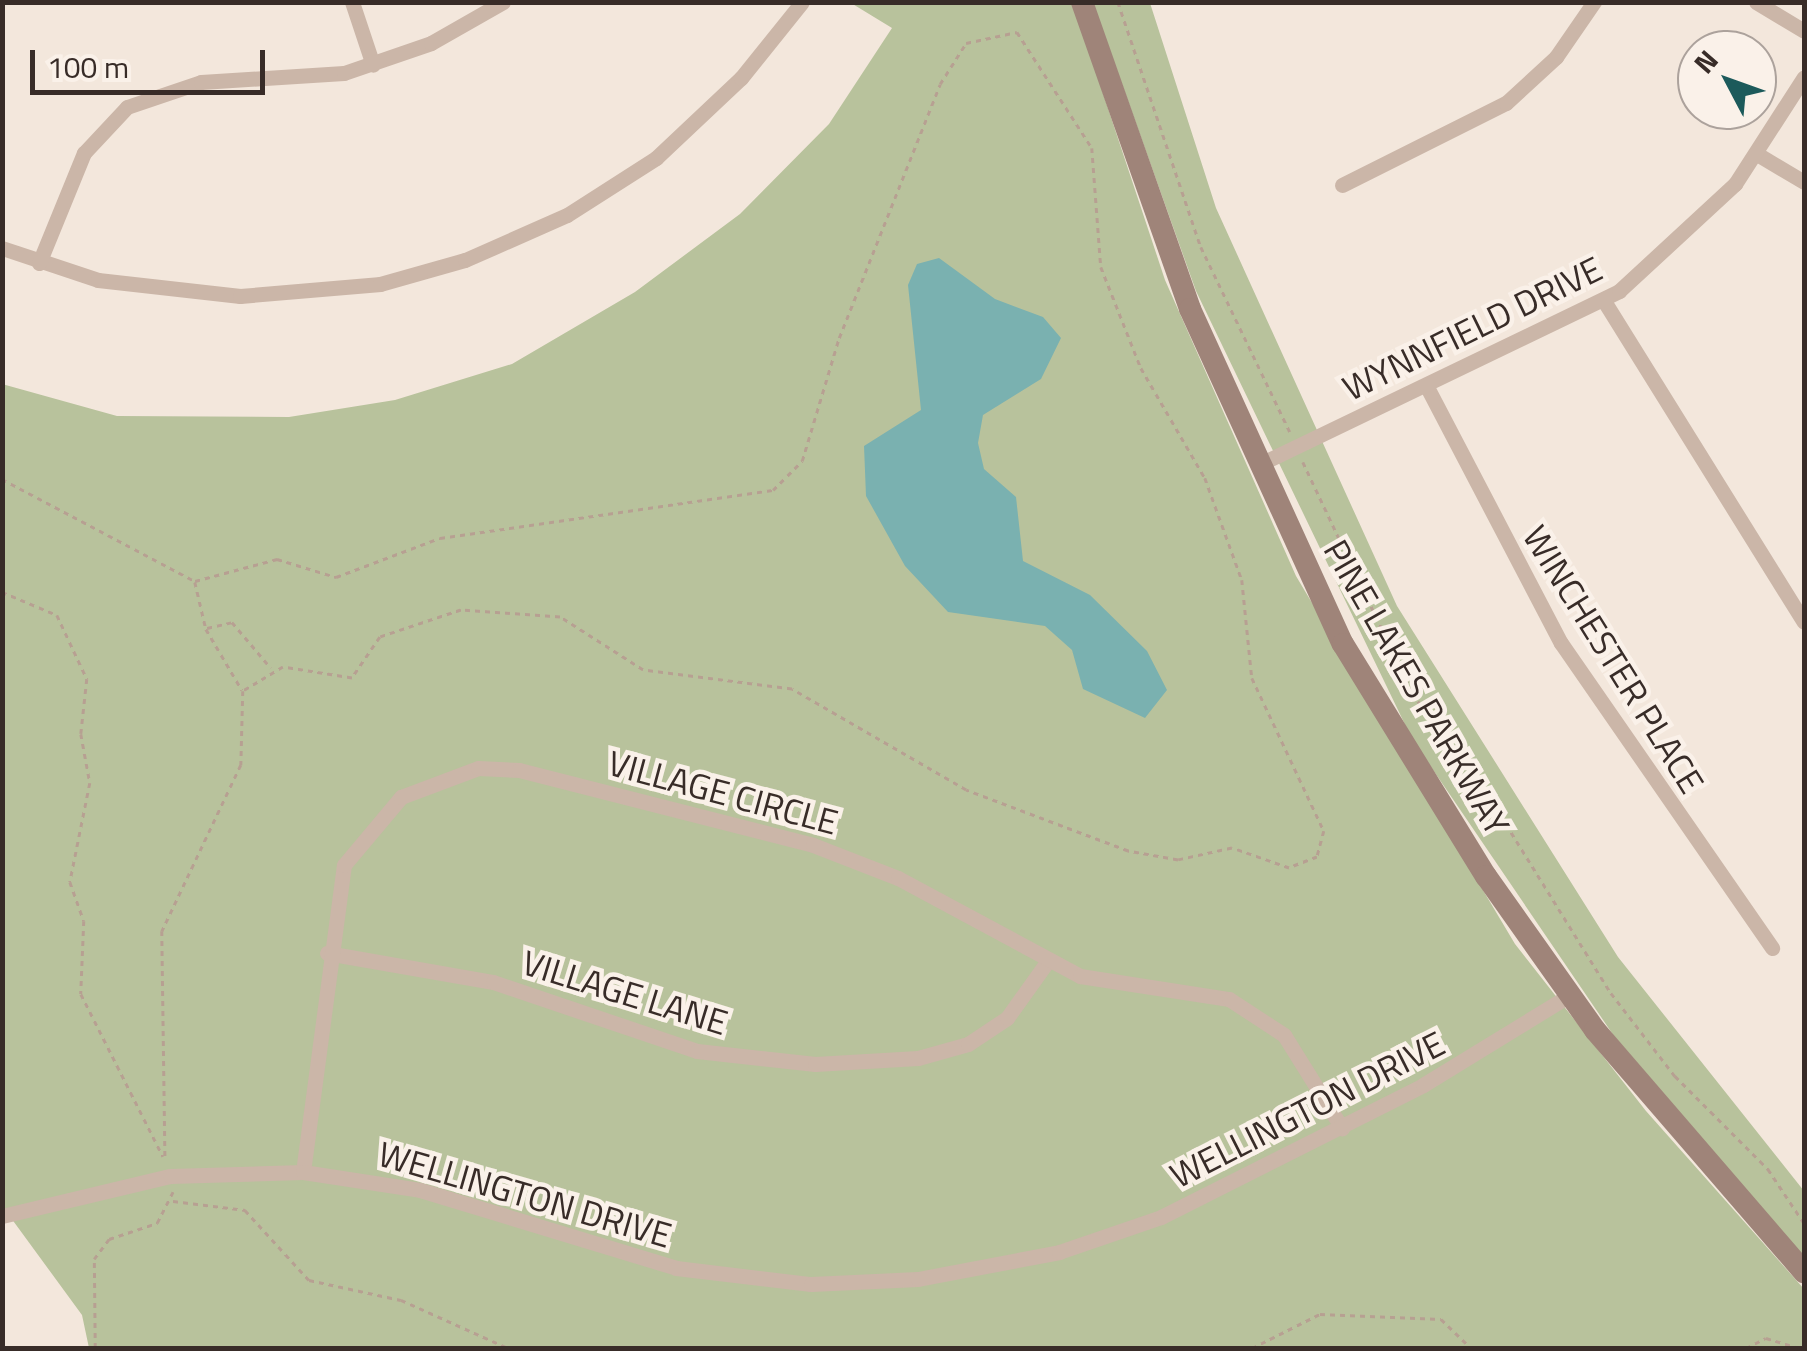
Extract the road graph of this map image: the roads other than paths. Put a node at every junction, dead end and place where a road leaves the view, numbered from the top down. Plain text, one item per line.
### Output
1 (352, 2) edge
2 (503, 2) edge
3 (802, 2) edge
4 (1082, 2) edge
5 (1594, 2) edge
6 (1756, 2) edge
7 (1804, 31) edge
8 (373, 65) junction
9 (1804, 78) edge
10 (1757, 154) junction
11 (1804, 182) edge
12 (1342, 185) dead end
13 (2, 248) edge
14 (39, 263) junction
15 (1604, 300) junction
16 (1427, 388) junction
17 (1258, 466) junction
18 (1804, 622) edge
19 (1772, 948) dead end
20 (328, 954) junction
21 (1047, 962) junction
22 (1570, 995) junction
23 (1342, 1128) junction
24 (303, 1172) junction
25 (2, 1216) edge
26 (1804, 1272) edge

1 - 8 street
2 - 8 street
3 - 14 street
4 - 17 street, PINE LAKES PARKWAY
5 - 12 street
6 - 7 street
8 - 14 street
9 - 10 street, WYNNFIELD DRIVE
10 - 11 street
10 - 15 street, WYNNFIELD DRIVE
13 - 14 street
15 - 16 street, WYNNFIELD DRIVE
15 - 18 street
16 - 17 street, WYNNFIELD DRIVE
16 - 19 street, WINCHESTER PLACE
17 - 22 street, PINE LAKES PARKWAY
20 - 21 street, VILLAGE LANE
20 - 21 street, VILLAGE CIRCLE
20 - 24 street, VILLAGE CIRCLE
21 - 23 street, VILLAGE CIRCLE
22 - 23 street, WELLINGTON DRIVE
22 - 26 street, PINE LAKES PARKWAY
23 - 24 street, WELLINGTON DRIVE
24 - 25 street, WELLINGTON DRIVE

